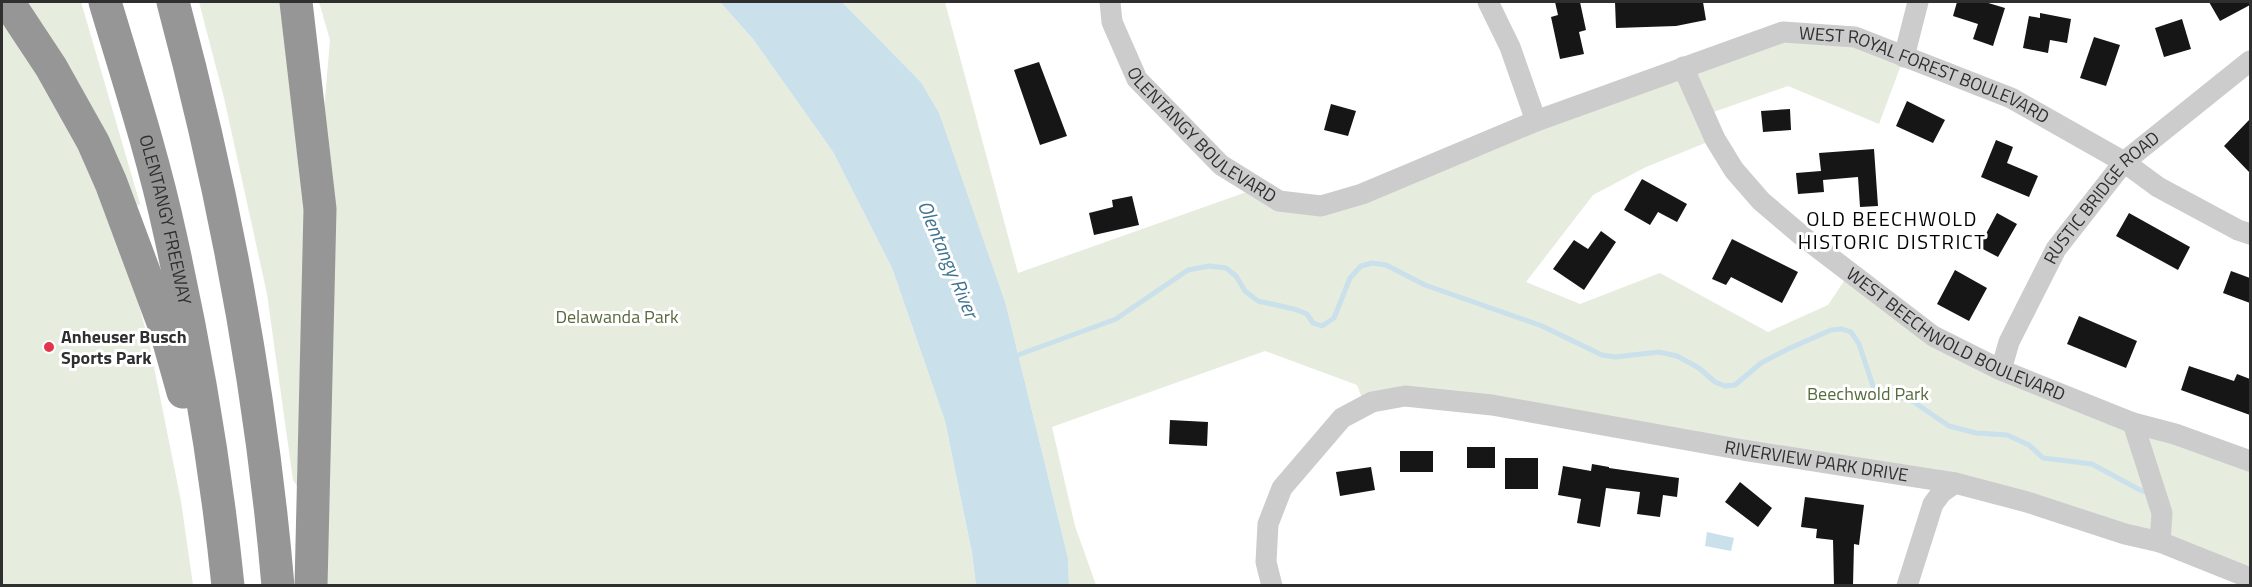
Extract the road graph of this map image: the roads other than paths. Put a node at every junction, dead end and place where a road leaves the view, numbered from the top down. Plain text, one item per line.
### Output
1 (8, 2) edge
2 (105, 2) edge
3 (172, 2) edge
4 (296, 2) edge
5 (1110, 2) edge
6 (1488, 2) edge
7 (1918, 2) edge
8 (1904, 57) junction
9 (2250, 61) edge
10 (1683, 67) junction
11 (1536, 121) junction
12 (2124, 162) junction
13 (1344, 200) joint
14 (2250, 234) edge
15 (2001, 370) junction
16 (2133, 423) junction
17 (2250, 461) edge
18 (1955, 483) junction
19 (221, 518) junction
20 (2160, 542) junction
21 (2250, 578) edge
22 (228, 585) edge
23 (278, 585) edge
24 (311, 585) edge
25 (1272, 585) edge
26 (1907, 585) edge

1 - 19 highway
2 - 19 highway, OLENTANGY FREEWAY
3 - 23 highway
4 - 24 highway
5 - 13 street, OLENTANGY BOULEVARD
6 - 11 street
7 - 8 street
8 - 10 street, WEST ROYAL FOREST BOULEVARD
8 - 12 street, WEST ROYAL FOREST BOULEVARD
9 - 12 street, RUSTIC BRIDGE ROAD
10 - 11 street, WEST ROYAL FOREST BOULEVARD
10 - 15 street, WEST BEECHWOLD BOULEVARD
11 - 13 street, WEST ROYAL FOREST BOULEVARD
12 - 14 street, WEST ROYAL FOREST BOULEVARD
12 - 15 street, RUSTIC BRIDGE ROAD
15 - 16 street, WEST BEECHWOLD BOULEVARD
16 - 17 street, WEST BEECHWOLD BOULEVARD
16 - 20 street
18 - 20 street, RIVERVIEW PARK DRIVE
18 - 25 street, RIVERVIEW PARK DRIVE
18 - 26 street
19 - 22 highway, OLENTANGY FREEWAY
20 - 21 street, RIVERVIEW PARK DRIVE

